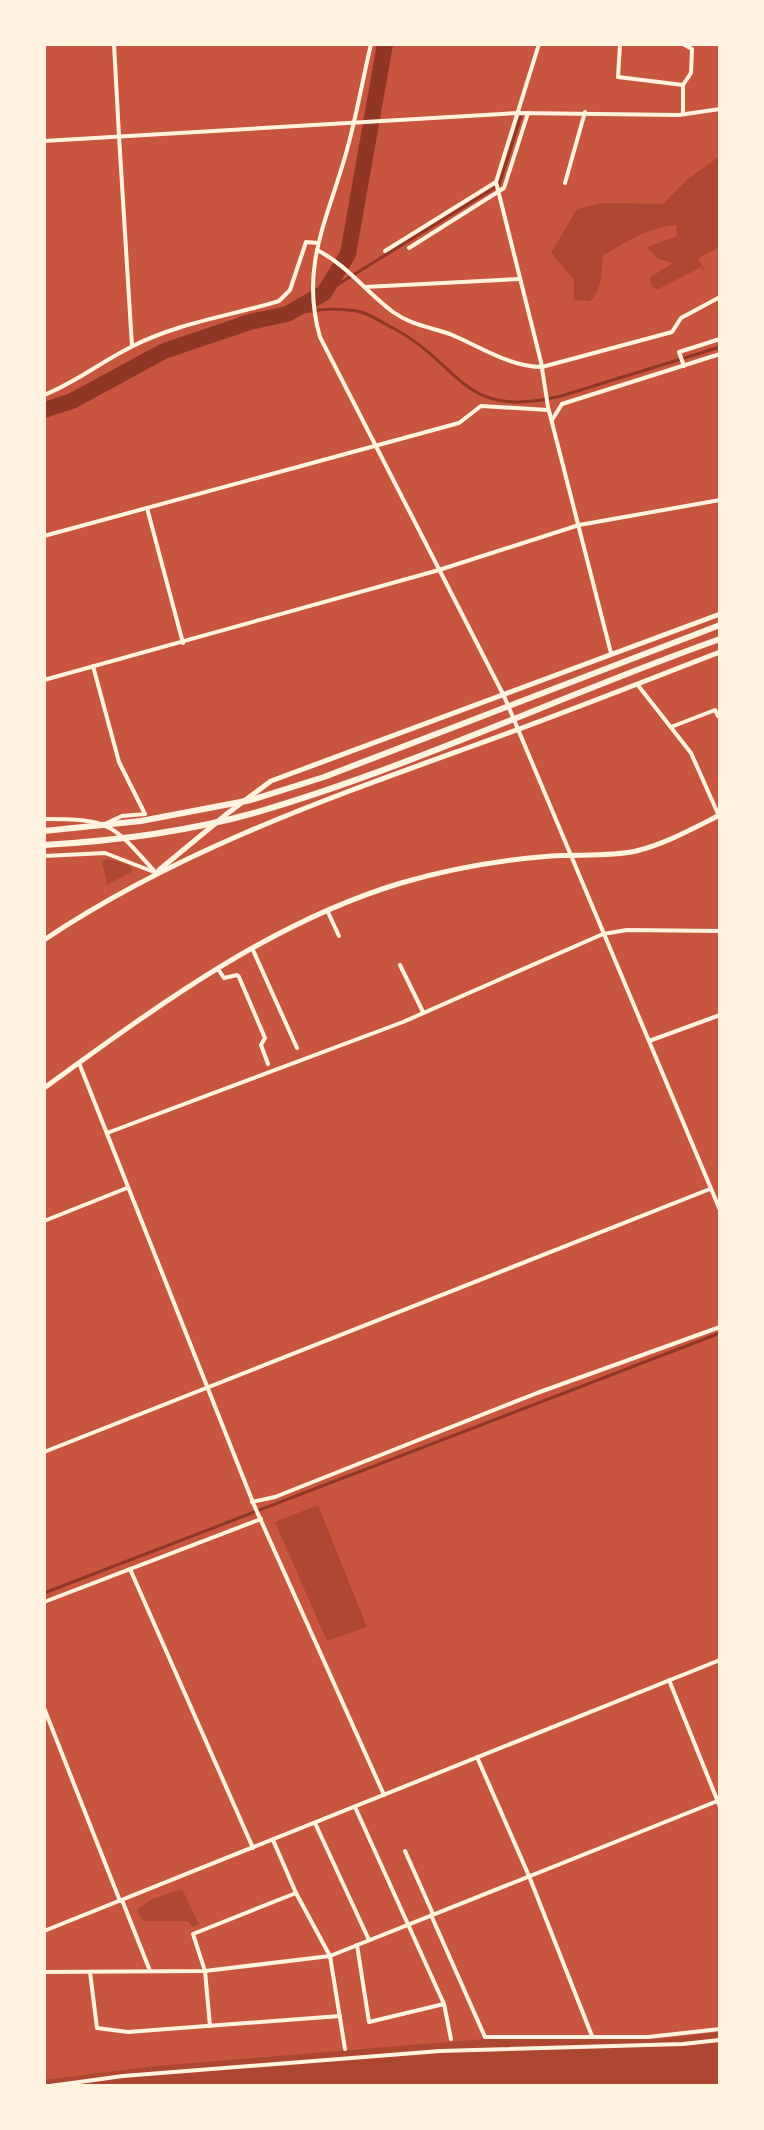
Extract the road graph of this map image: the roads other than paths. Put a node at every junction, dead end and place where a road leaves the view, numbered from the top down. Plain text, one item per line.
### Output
1 (114, 44) edge
2 (371, 44) edge
3 (539, 44) edge
4 (620, 44) edge
5 (683, 44) edge
6 (683, 85) junction
7 (720, 109) edge
8 (585, 112) junction
9 (517, 113) junction
10 (528, 113) junction
11 (683, 114) junction
12 (353, 121) junction
13 (119, 136) junction
14 (44, 141) edge
15 (496, 182) junction
16 (565, 183) dead end
17 (498, 193) junction
18 (318, 243) junction
19 (409, 248) dead end
20 (317, 250) junction
21 (385, 251) dead end
22 (520, 279) junction
23 (365, 287) junction
24 (720, 297) edge
25 (720, 339) edge
26 (132, 346) junction
27 (720, 354) edge
28 (683, 364) junction
29 (542, 367) junction
30 (44, 395) edge
31 (549, 408) junction
32 (552, 420) junction
33 (375, 446) junction
34 (720, 500) edge
35 (147, 508) junction
36 (579, 525) junction
37 (44, 536) edge
38 (439, 570) junction
39 (720, 614) edge
40 (720, 625) edge
41 (720, 639) edge
42 (183, 643) junction
43 (720, 652) edge
44 (611, 653) junction
45 (93, 666) junction
46 (44, 680) edge
47 (637, 684) junction
48 (504, 696) junction
49 (720, 715) edge
50 (671, 727) junction
51 (519, 730) junction
52 (720, 816) edge
53 (44, 819) edge
54 (105, 824) junction
55 (44, 831) edge
56 (44, 845) edge
57 (569, 855) junction
58 (44, 856) edge
59 (156, 873) junction
60 (327, 910) junction
61 (720, 931) edge
62 (603, 934) junction
63 (339, 936) dead end
64 (44, 940) edge
65 (252, 948) junction
66 (400, 965) dead end
67 (218, 969) junction
68 (423, 1012) junction
69 (720, 1015) edge
70 (649, 1041) junction
71 (297, 1048) dead end
72 (79, 1063) junction
73 (268, 1064) dead end
74 (44, 1088) edge
75 (107, 1133) junction
76 (128, 1187) junction
77 (710, 1189) junction
78 (720, 1210) edge
79 (44, 1221) edge
80 (720, 1327) edge
81 (206, 1387) junction
82 (44, 1452) edge
83 (253, 1503) junction
84 (260, 1518) junction
85 (130, 1569) junction
86 (44, 1602) edge
87 (720, 1660) edge
88 (669, 1680) junction
89 (44, 1708) edge
90 (477, 1757) junction
91 (384, 1795) junction
92 (719, 1800) edge
93 (355, 1807) junction
94 (720, 1807) edge
95 (315, 1823) junction
96 (273, 1840) junction
97 (253, 1848) junction
98 (405, 1851) dead end
99 (529, 1876) junction
100 (296, 1893) junction
101 (121, 1900) junction
102 (432, 1915) junction
103 (408, 1925) junction
104 (44, 1931) edge
105 (369, 1940) junction
106 (357, 1945) junction
107 (330, 1956) junction
108 (150, 1971) junction
109 (205, 1971) junction
110 (44, 1972) edge
111 (90, 1972) junction
112 (444, 2004) junction
113 (340, 2016) junction
114 (210, 2026) junction
115 (720, 2029) edge
116 (592, 2037) junction
117 (451, 2039) dead end
118 (720, 2040) edge
119 (345, 2049) dead end
120 (50, 2086) edge

1 - 13 street
2 - 12 street
3 - 9 street
4 - 6 street
5 - 6 street
6 - 11 street
7 - 11 street
8 - 10 street
8 - 11 street
8 - 16 street
9 - 10 street
9 - 12 street
9 - 15 street
10 - 17 street
12 - 13 street
12 - 18 street
13 - 14 street
13 - 26 street
15 - 17 street
15 - 21 street
17 - 19 street
17 - 22 street
18 - 20 street
18 - 26 street
20 - 23 street
20 - 33 street
22 - 23 street
22 - 29 street
23 - 29 street
24 - 29 street
25 - 28 street
26 - 30 street
27 - 28 street
28 - 32 street
29 - 31 street
31 - 32 street
31 - 33 street
32 - 36 street
33 - 35 street
33 - 38 street
34 - 36 street
35 - 37 street
35 - 42 street
36 - 38 street
36 - 44 street
38 - 42 street
38 - 48 street
39 - 44 main road
40 - 55 highway
41 - 56 highway
42 - 45 street
43 - 47 main road
44 - 48 main road
45 - 46 street
45 - 54 street
47 - 50 street
47 - 51 main road
48 - 51 street
48 - 59 main road
49 - 50 street
50 - 52 street
51 - 57 street
51 - 59 main road
52 - 57 main road
53 - 54 street
54 - 59 street
57 - 60 main road
57 - 62 street
58 - 59 street
59 - 64 main road
60 - 63 street
60 - 65 main road
61 - 62 street
62 - 68 street
62 - 70 street
65 - 67 main road
65 - 71 street
66 - 68 street
67 - 72 main road
67 - 73 street
68 - 75 street
69 - 70 street
70 - 77 street
72 - 74 main road
72 - 75 street
75 - 76 street
76 - 79 street
76 - 81 street
77 - 78 street
77 - 81 street
80 - 83 street
81 - 82 street
81 - 83 street
83 - 84 street
84 - 85 street
84 - 91 street
85 - 86 street
85 - 97 street
87 - 88 street
88 - 90 street
88 - 92 street
89 - 101 street
90 - 91 street
90 - 99 street
91 - 93 street
92 - 94 street
92 - 99 street
93 - 95 street
93 - 103 street
95 - 96 street
95 - 105 street
96 - 97 street
96 - 100 street
97 - 101 street
98 - 102 street
99 - 102 street
99 - 116 street
100 - 107 street
100 - 109 street
101 - 104 street
101 - 108 street
102 - 103 street
102 - 116 street
103 - 105 street
103 - 112 street
105 - 106 street
106 - 107 street
106 - 112 street
107 - 109 street
107 - 113 street
108 - 109 street
108 - 111 street
109 - 114 street
110 - 111 street
111 - 114 street
112 - 117 street
113 - 114 street
113 - 119 street
115 - 116 street
118 - 120 street

